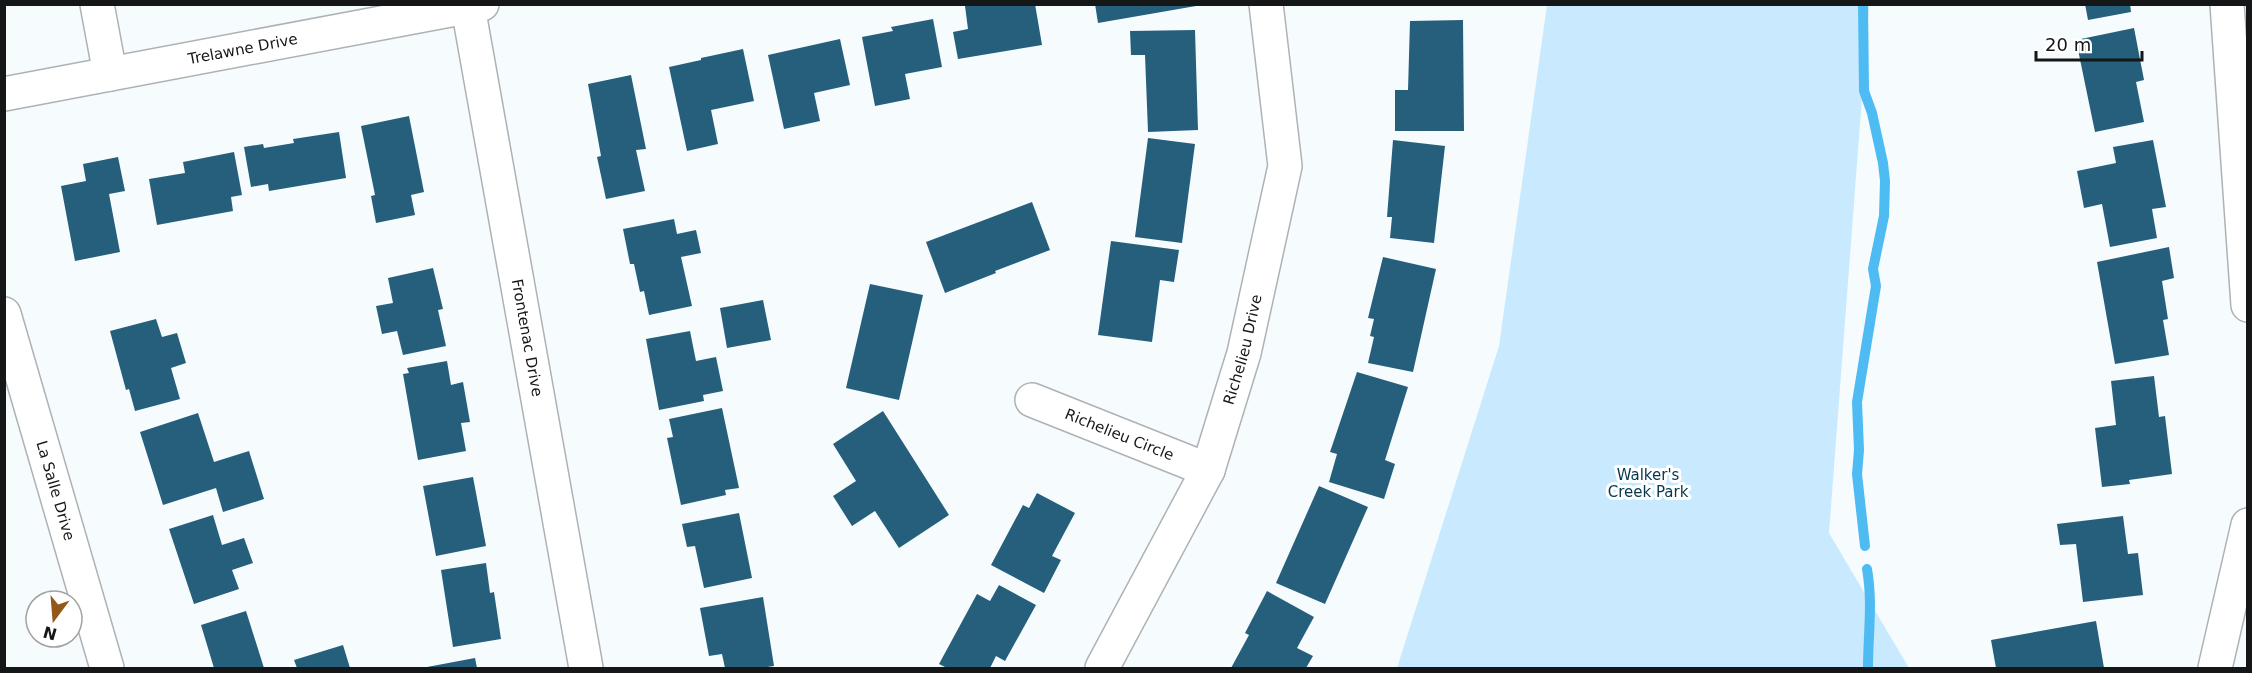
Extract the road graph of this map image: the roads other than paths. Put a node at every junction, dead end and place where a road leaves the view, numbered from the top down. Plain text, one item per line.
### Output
1 (98, 4) edge
2 (1266, 4) edge
3 (2227, 4) edge
4 (475, 6) edge
5 (110, 74) junction
6 (4, 94) edge
7 (2247, 305) edge
8 (4, 314) edge
9 (1032, 400) dead end
10 (1208, 470) junction
11 (2247, 525) edge
12 (107, 669) edge
13 (586, 669) edge
14 (1102, 669) edge
15 (2215, 669) edge

1 - 5 street
2 - 10 street, Richelieu Drive
3 - 7 street
4 - 5 street, Trelawne Drive
4 - 13 street, Frontenac Drive
5 - 6 street, Trelawne Drive
8 - 12 street, La Salle Drive
9 - 10 street, Richelieu Circle
10 - 14 street, Richelieu Drive
11 - 15 street

